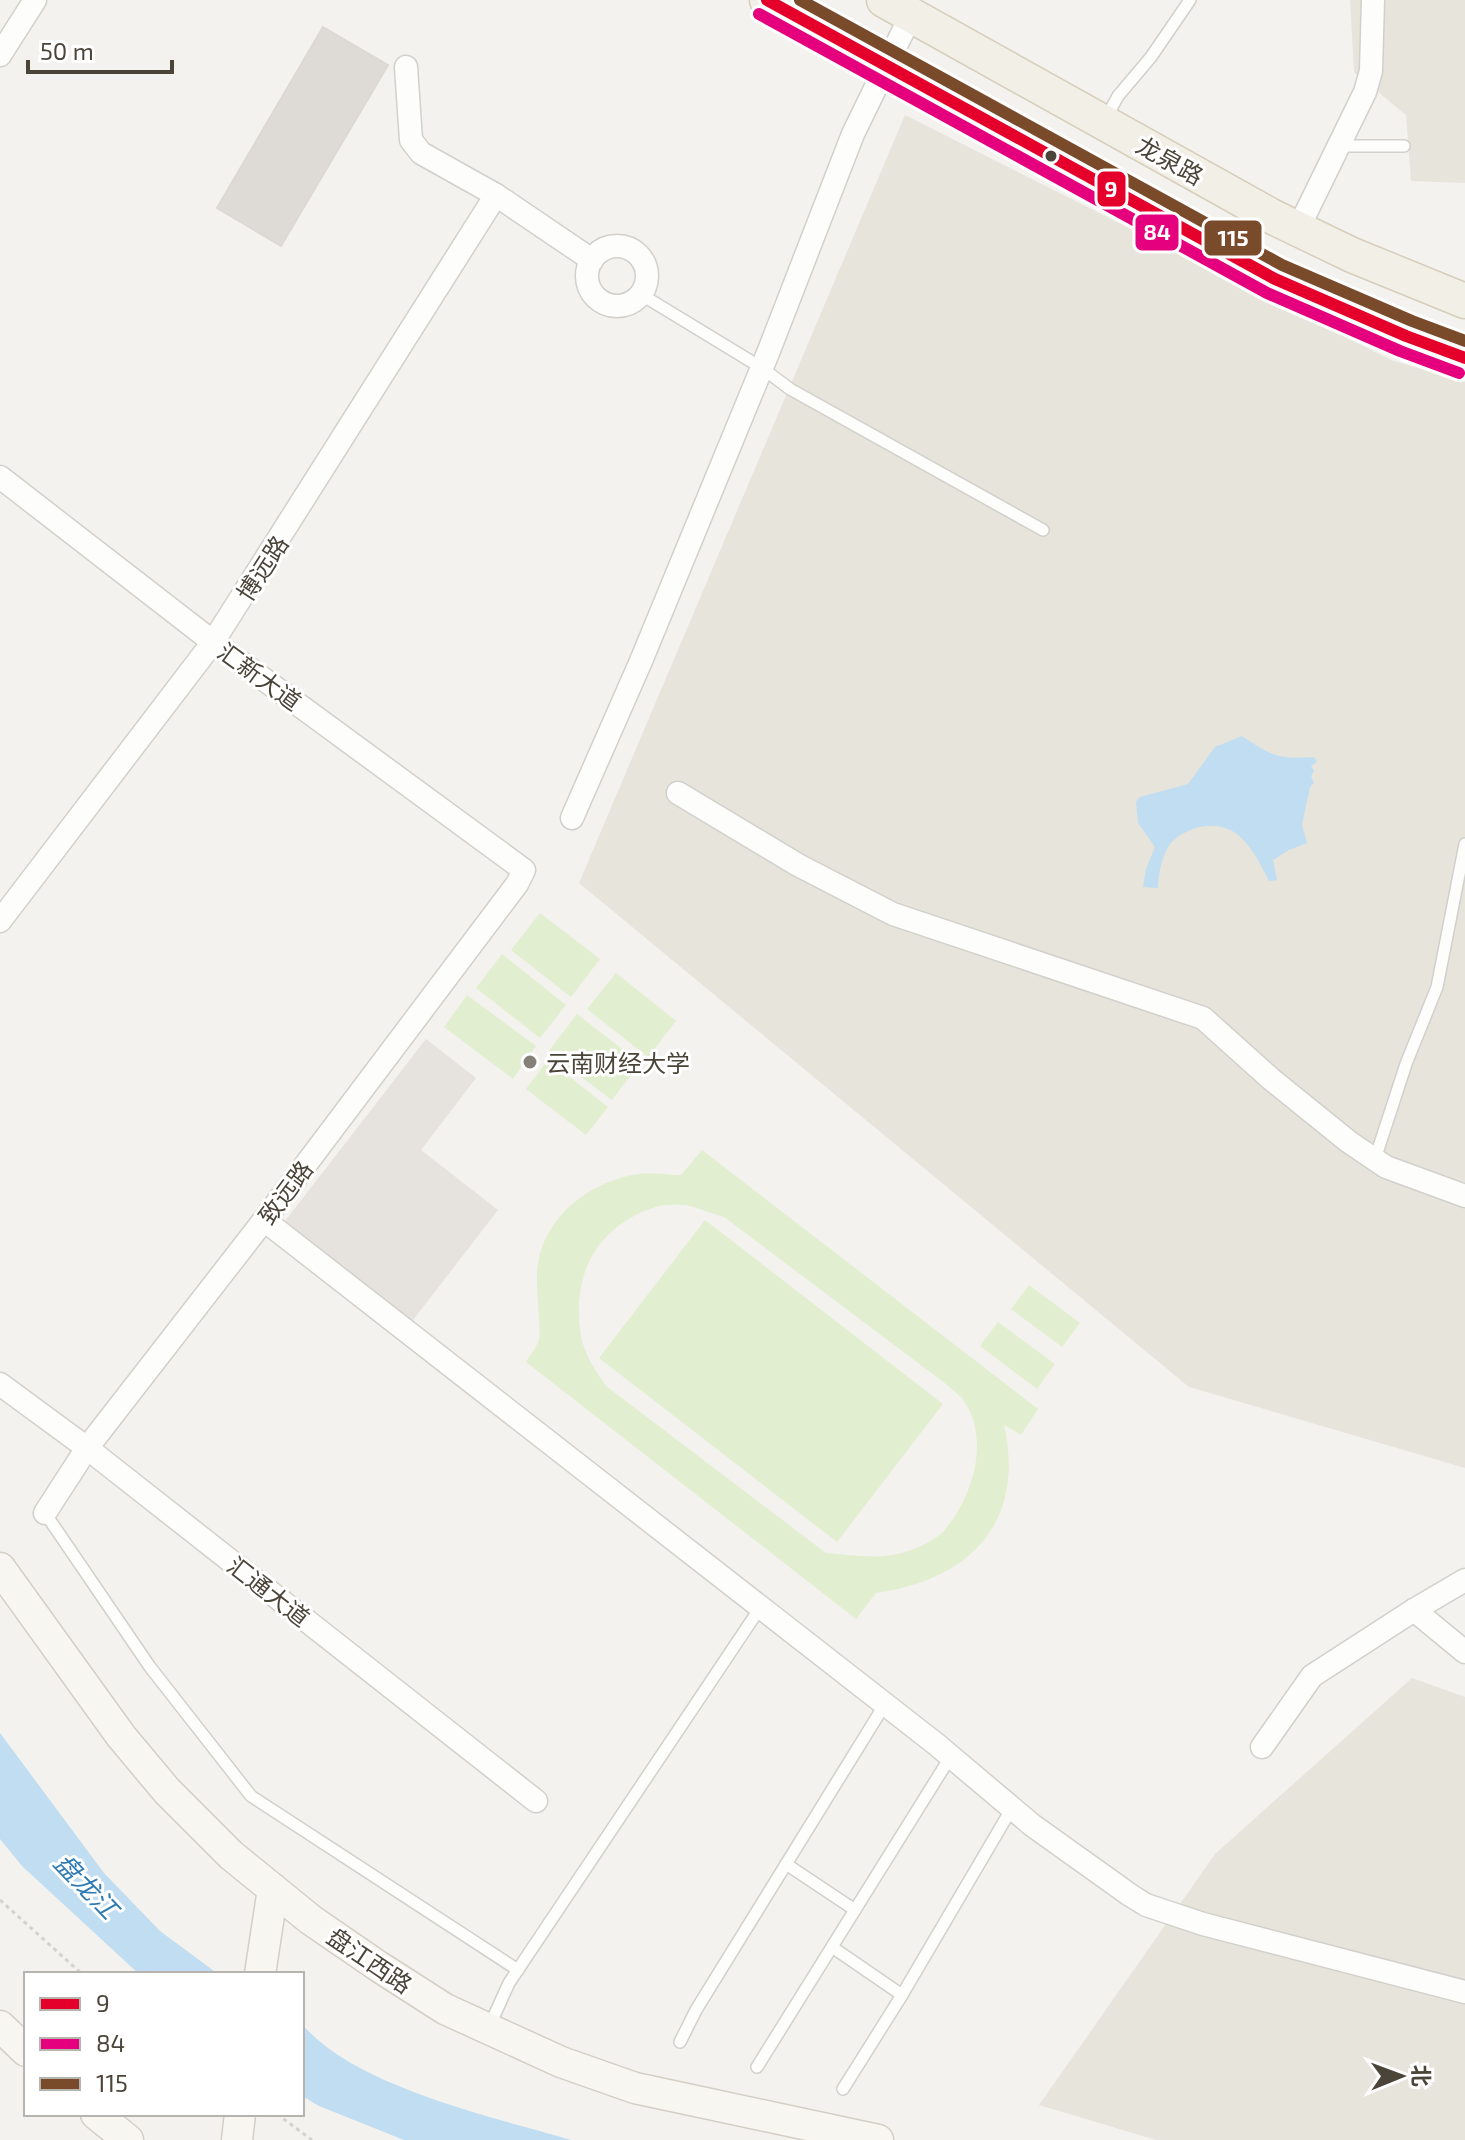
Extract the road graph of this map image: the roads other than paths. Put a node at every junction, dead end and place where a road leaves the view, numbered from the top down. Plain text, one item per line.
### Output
1 (35, 0) edge
2 (767, 0) edge
3 (1190, 0) edge
4 (1373, 0) edge
5 (898, 8) edge
6 (0, 55) edge
7 (406, 67) dead end
8 (885, 67) junction
9 (1103, 123) junction
10 (1338, 146) junction
11 (1404, 146) dead end
12 (496, 195) junction
13 (1298, 229) junction
14 (592, 260) junction
15 (642, 295) junction
16 (1465, 301) edge
17 (1465, 358) edge
18 (762, 368) junction
19 (0, 477) edge
20 (1043, 530) dead end
21 (213, 642) junction
22 (678, 793) dead end
23 (572, 818) dead end
24 (1465, 844) edge
25 (524, 870) joint
26 (0, 921) edge
27 (1375, 1159) junction
28 (1465, 1196) edge
29 (264, 1220) junction
30 (0, 1384) edge
31 (87, 1448) junction
32 (45, 1513) joint
33 (0, 1568) edge
34 (1465, 1580) edge
35 (760, 1608) junction
36 (1414, 1610) junction
37 (1465, 1652) edge
38 (885, 1704) junction
39 (1262, 1747) dead end
40 (951, 1756) junction
41 (536, 1801) dead end
42 (1012, 1808) junction
43 (786, 1864) junction
44 (273, 1889) junction
45 (855, 1910) junction
46 (832, 1947) junction
47 (261, 1968) edge
48 (518, 1970) junction
49 (1465, 1992) edge
50 (902, 1995) junction
51 (0, 2026) edge
52 (489, 2028) junction
53 (680, 2042) dead end
54 (24, 2049) edge
55 (757, 2067) dead end
56 (843, 2089) dead end
57 (98, 2116) edge
58 (240, 2116) edge
59 (128, 2140) edge
60 (237, 2140) edge
61 (878, 2140) edge

1 - 6 street
2 - 8 main road
3 - 9 lane
4 - 10 street
5 - 8 street
5 - 9 main road, 龙泉路
7 - 12 street
8 - 17 main road
8 - 18 street
9 - 13 main road, 龙泉路
10 - 11 lane
10 - 13 street
12 - 14 street
12 - 21 street, 博远路
13 - 16 main road, 龙泉路
14 - 15 street
14 - 15 street
15 - 18 lane
18 - 20 lane
18 - 23 street
19 - 21 street, 汇新大道
21 - 25 street, 汇新大道
21 - 26 street, 博远路
22 - 27 street
24 - 27 lane
25 - 29 street, 致远路
27 - 28 street
29 - 31 street, 致远路
29 - 35 street
30 - 31 street, 汇通大道
31 - 32 street, 致远路
31 - 41 street, 汇通大道
32 - 48 lane
33 - 44 street, 盘江西路
34 - 36 street
35 - 38 street
35 - 48 lane
36 - 37 street
36 - 39 street
38 - 40 street
38 - 43 lane
40 - 42 street
40 - 45 lane
42 - 49 street
42 - 50 lane
43 - 45 lane
43 - 53 lane
44 - 47 street
44 - 52 street, 盘江西路
45 - 46 lane
46 - 50 lane
46 - 55 lane
48 - 52 lane
50 - 56 lane
51 - 54 street
52 - 61 street, 盘江西路
57 - 59 street
58 - 60 street

